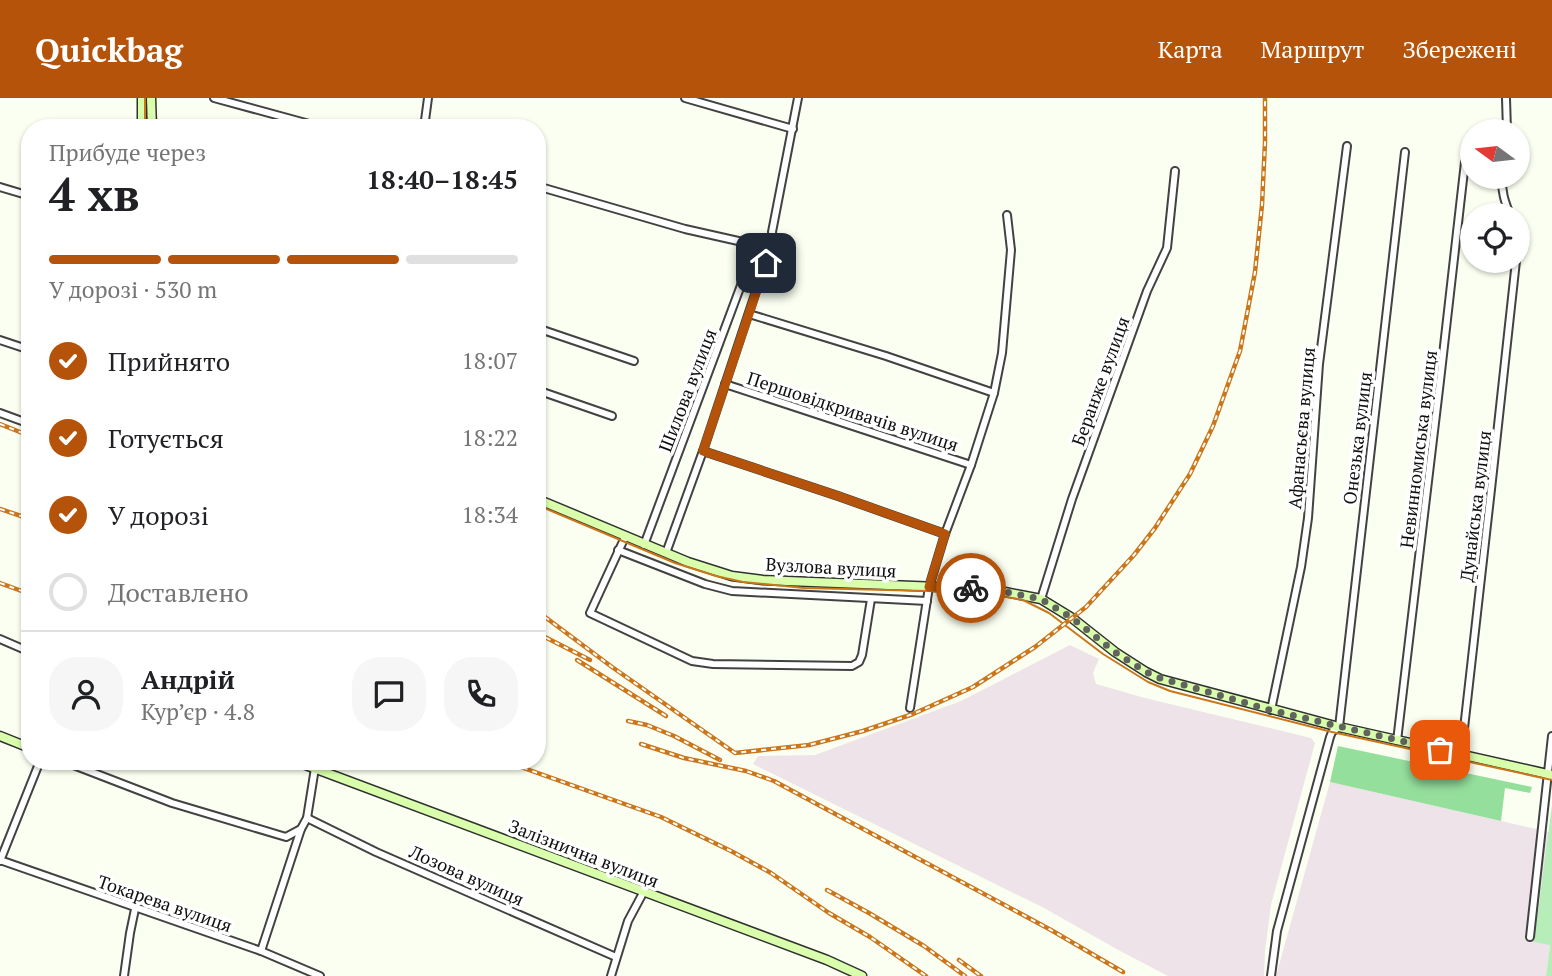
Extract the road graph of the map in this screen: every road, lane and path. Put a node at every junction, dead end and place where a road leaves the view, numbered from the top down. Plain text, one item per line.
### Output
1 (142, 98) edge
2 (151, 98) edge
3 (214, 98) edge
4 (428, 98) edge
5 (685, 98) edge
6 (798, 98) edge
7 (1506, 98) edge
8 (142, 119) edge
9 (152, 119) edge
10 (291, 119) edge
11 (425, 119) edge
12 (1507, 119) edge
13 (793, 129) junction
14 (1347, 146) dead end
15 (1405, 152) dead end
16 (1175, 171) dead end
17 (0, 187) edge
18 (546, 189) edge
19 (1462, 189) edge
20 (21, 193) edge
21 (1007, 215) dead end
22 (1515, 273) edge
23 (749, 314) junction
24 (546, 331) edge
25 (0, 340) edge
26 (21, 347) edge
27 (634, 361) dead end
28 (725, 384) junction
29 (546, 393) edge
30 (994, 393) junction
31 (0, 413) edge
32 (612, 416) dead end
33 (21, 421) edge
34 (703, 451) junction
35 (971, 465) junction
36 (546, 503) edge
37 (945, 534) junction
38 (625, 537) junction
39 (644, 545) junction
40 (618, 550) junction
41 (666, 553) junction
42 (929, 587) junction
43 (871, 599) junction
44 (1041, 599) junction
45 (927, 601) junction
46 (0, 639) edge
47 (21, 648) edge
48 (910, 708) dead end
49 (1270, 710) junction
50 (1339, 727) junction
51 (0, 736) edge
52 (1552, 736) edge
53 (1397, 741) junction
54 (21, 744) edge
55 (1461, 755) junction
56 (36, 770) edge
57 (86, 770) edge
58 (315, 770) edge
59 (320, 770) edge
60 (1550, 775) edge
61 (307, 818) junction
62 (301, 829) junction
63 (0, 861) edge
64 (643, 893) junction
65 (135, 909) junction
66 (1530, 937) dead end
67 (261, 951) junction
68 (616, 957) junction
69 (613, 975) edge
70 (124, 976) edge
71 (320, 976) edge
72 (862, 976) edge
73 (1271, 976) edge

1 - 8 street
2 - 9 street
3 - 10 street
4 - 11 street
5 - 13 street
6 - 13 street, Шилова вулиця
7 - 12 street
13 - 23 street, Шилова вулиця
14 - 49 street, Афанасьєва вулиця
15 - 50 street, Онезька вулиця
16 - 44 street, Беранже вулиця
17 - 20 street
18 - 39 street, Шилова вулиця
19 - 53 street, Невинномиська вулиця
21 - 30 street
22 - 55 street, Дунайська вулиця
23 - 28 street, Шилова вулиця
23 - 30 street
24 - 27 street
25 - 26 street
28 - 34 street, Шилова вулиця
28 - 35 street, Першовідкривачів вулиця
29 - 32 street
30 - 35 street
31 - 33 street
34 - 37 street
34 - 41 street, Шилова вулиця
35 - 37 street
36 - 38 street, Вузлова вулиця
37 - 42 street
38 - 39 street, Вузлова вулиця
38 - 40 street
39 - 41 street, Вузлова вулиця
40 - 43 street
40 - 43 street
41 - 42 street, Вузлова вулиця
42 - 44 street, Вузлова вулиця
42 - 45 street
43 - 45 street
44 - 49 street
45 - 48 street
46 - 47 street
49 - 50 street
50 - 53 street
50 - 73 street, Онезька вулиця
51 - 54 street
52 - 60 street
53 - 55 street
55 - 60 street
56 - 63 street
57 - 62 street
58 - 61 street
59 - 64 street, Залізнична вулиця
60 - 66 street
61 - 62 street
61 - 68 street, Лозова вулиця
62 - 67 street
63 - 65 street, Токарева вулиця
64 - 68 street
64 - 72 street, Залізнична вулиця
65 - 67 street, Токарева вулиця
65 - 70 street
67 - 71 street, Токарева вулиця
68 - 69 street

